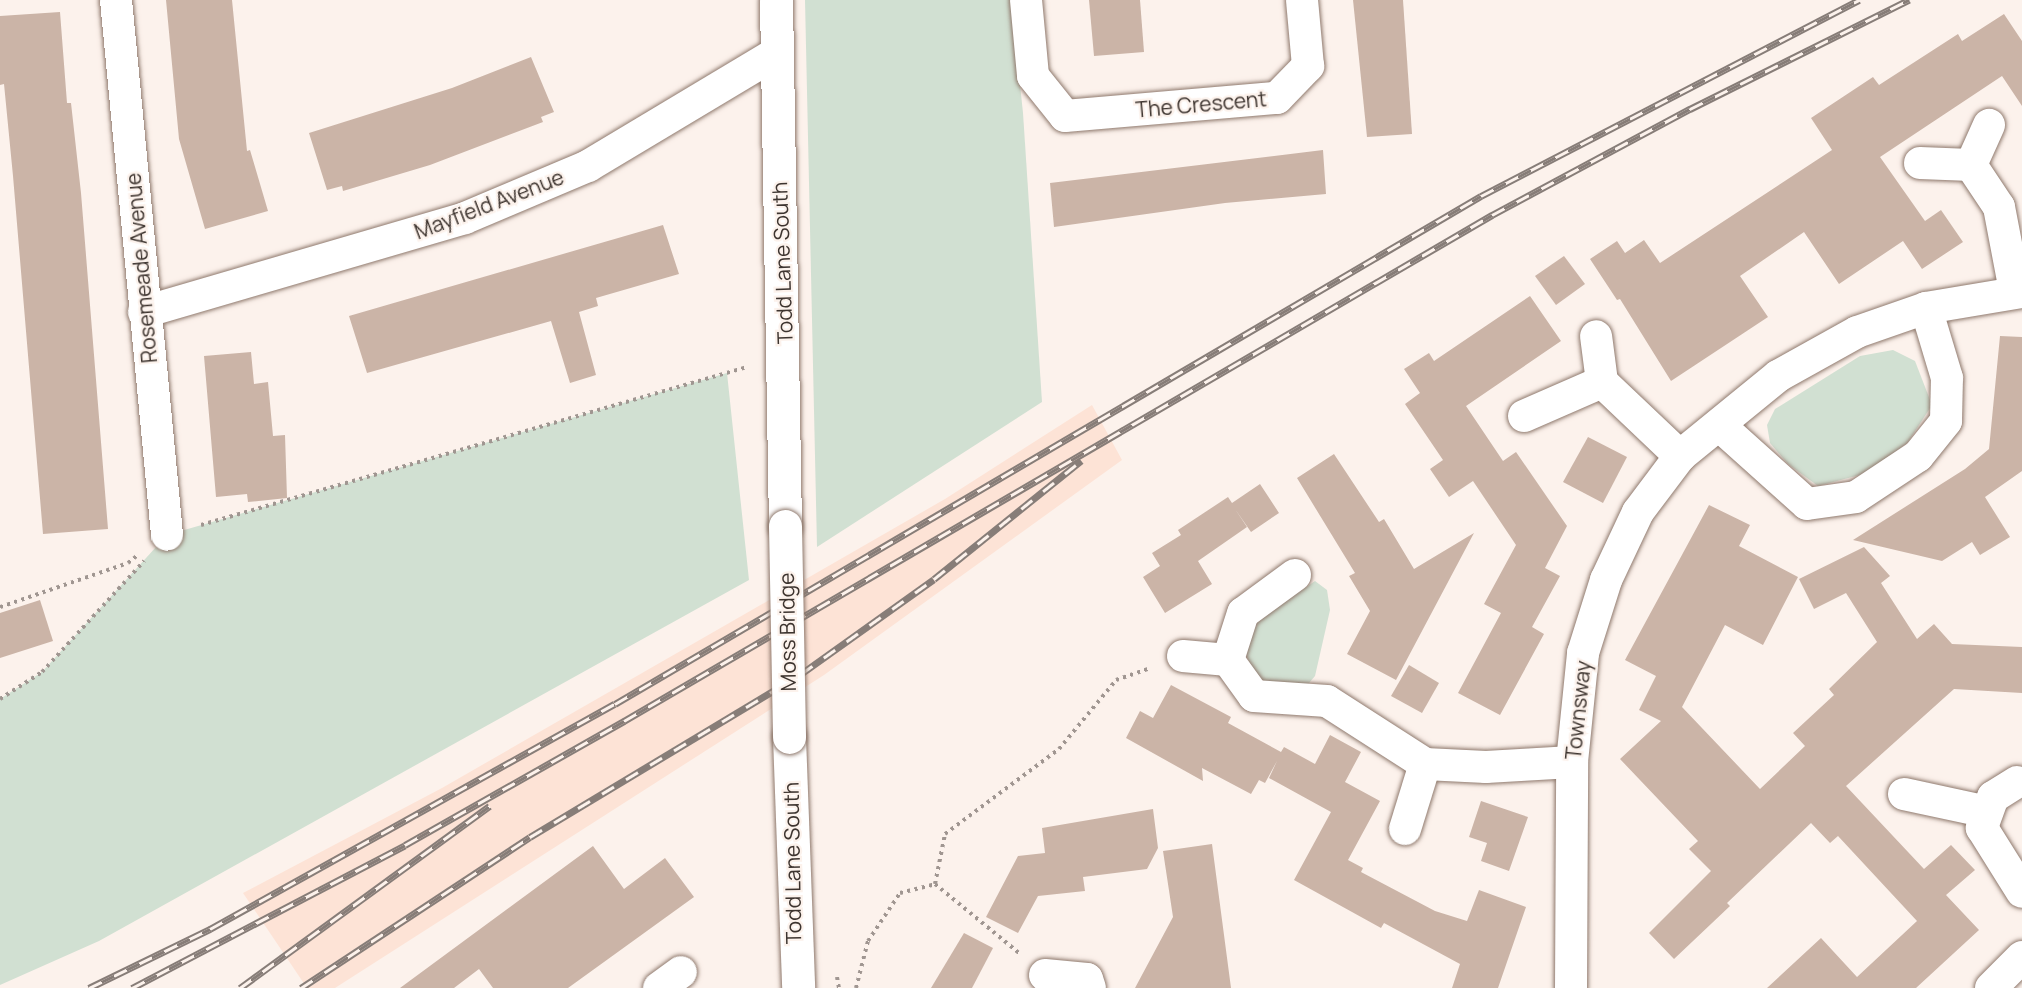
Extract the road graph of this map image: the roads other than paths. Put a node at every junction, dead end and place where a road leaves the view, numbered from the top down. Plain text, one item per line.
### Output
1 (116, 0) edge
2 (776, 0) edge
3 (1026, 0) edge
4 (1302, 0) edge
5 (777, 53) junction
6 (1989, 125) dead end
7 (1920, 163) dead end
8 (1971, 165) junction
9 (2018, 291) edge
10 (1926, 308) junction
11 (144, 312) junction
12 (1596, 336) dead end
13 (1602, 382) junction
14 (1524, 416) dead end
15 (1719, 425) junction
16 (1680, 456) junction
17 (785, 526) joint
18 (167, 535) road end
19 (1295, 575) dead end
20 (1183, 656) road end
21 (1228, 660) junction
22 (789, 737) joint
23 (1572, 762) junction
24 (1425, 764) junction
25 (2017, 782) dead end
26 (1904, 794) dead end
27 (1987, 812) junction
28 (1405, 829) dead end
29 (2022, 892) edge
30 (2022, 957) edge
31 (1045, 975) road end
32 (798, 988) edge
33 (1090, 988) edge
34 (1571, 988) edge
35 (1991, 988) edge

1 - 11 street, Rosemeade Avenue
2 - 5 street, Todd Lane South
3 - 4 street, The Crescent
5 - 11 street, Mayfield Avenue
5 - 17 street, Todd Lane South
6 - 8 street
7 - 8 street
8 - 9 street, Townsway
9 - 10 street, Townsway
10 - 15 street, Townsway
10 - 15 street
11 - 18 street, Rosemeade Avenue
12 - 13 street
13 - 14 street
13 - 16 street
15 - 16 street, Townsway
16 - 23 street, Townsway
17 - 22 street, Moss Bridge, bridge
19 - 21 street
20 - 21 street
21 - 24 street
22 - 32 street, Todd Lane South
23 - 24 street
23 - 34 street, Townsway
24 - 28 street
25 - 27 street
26 - 27 street
27 - 29 street
30 - 35 street
31 - 33 street

